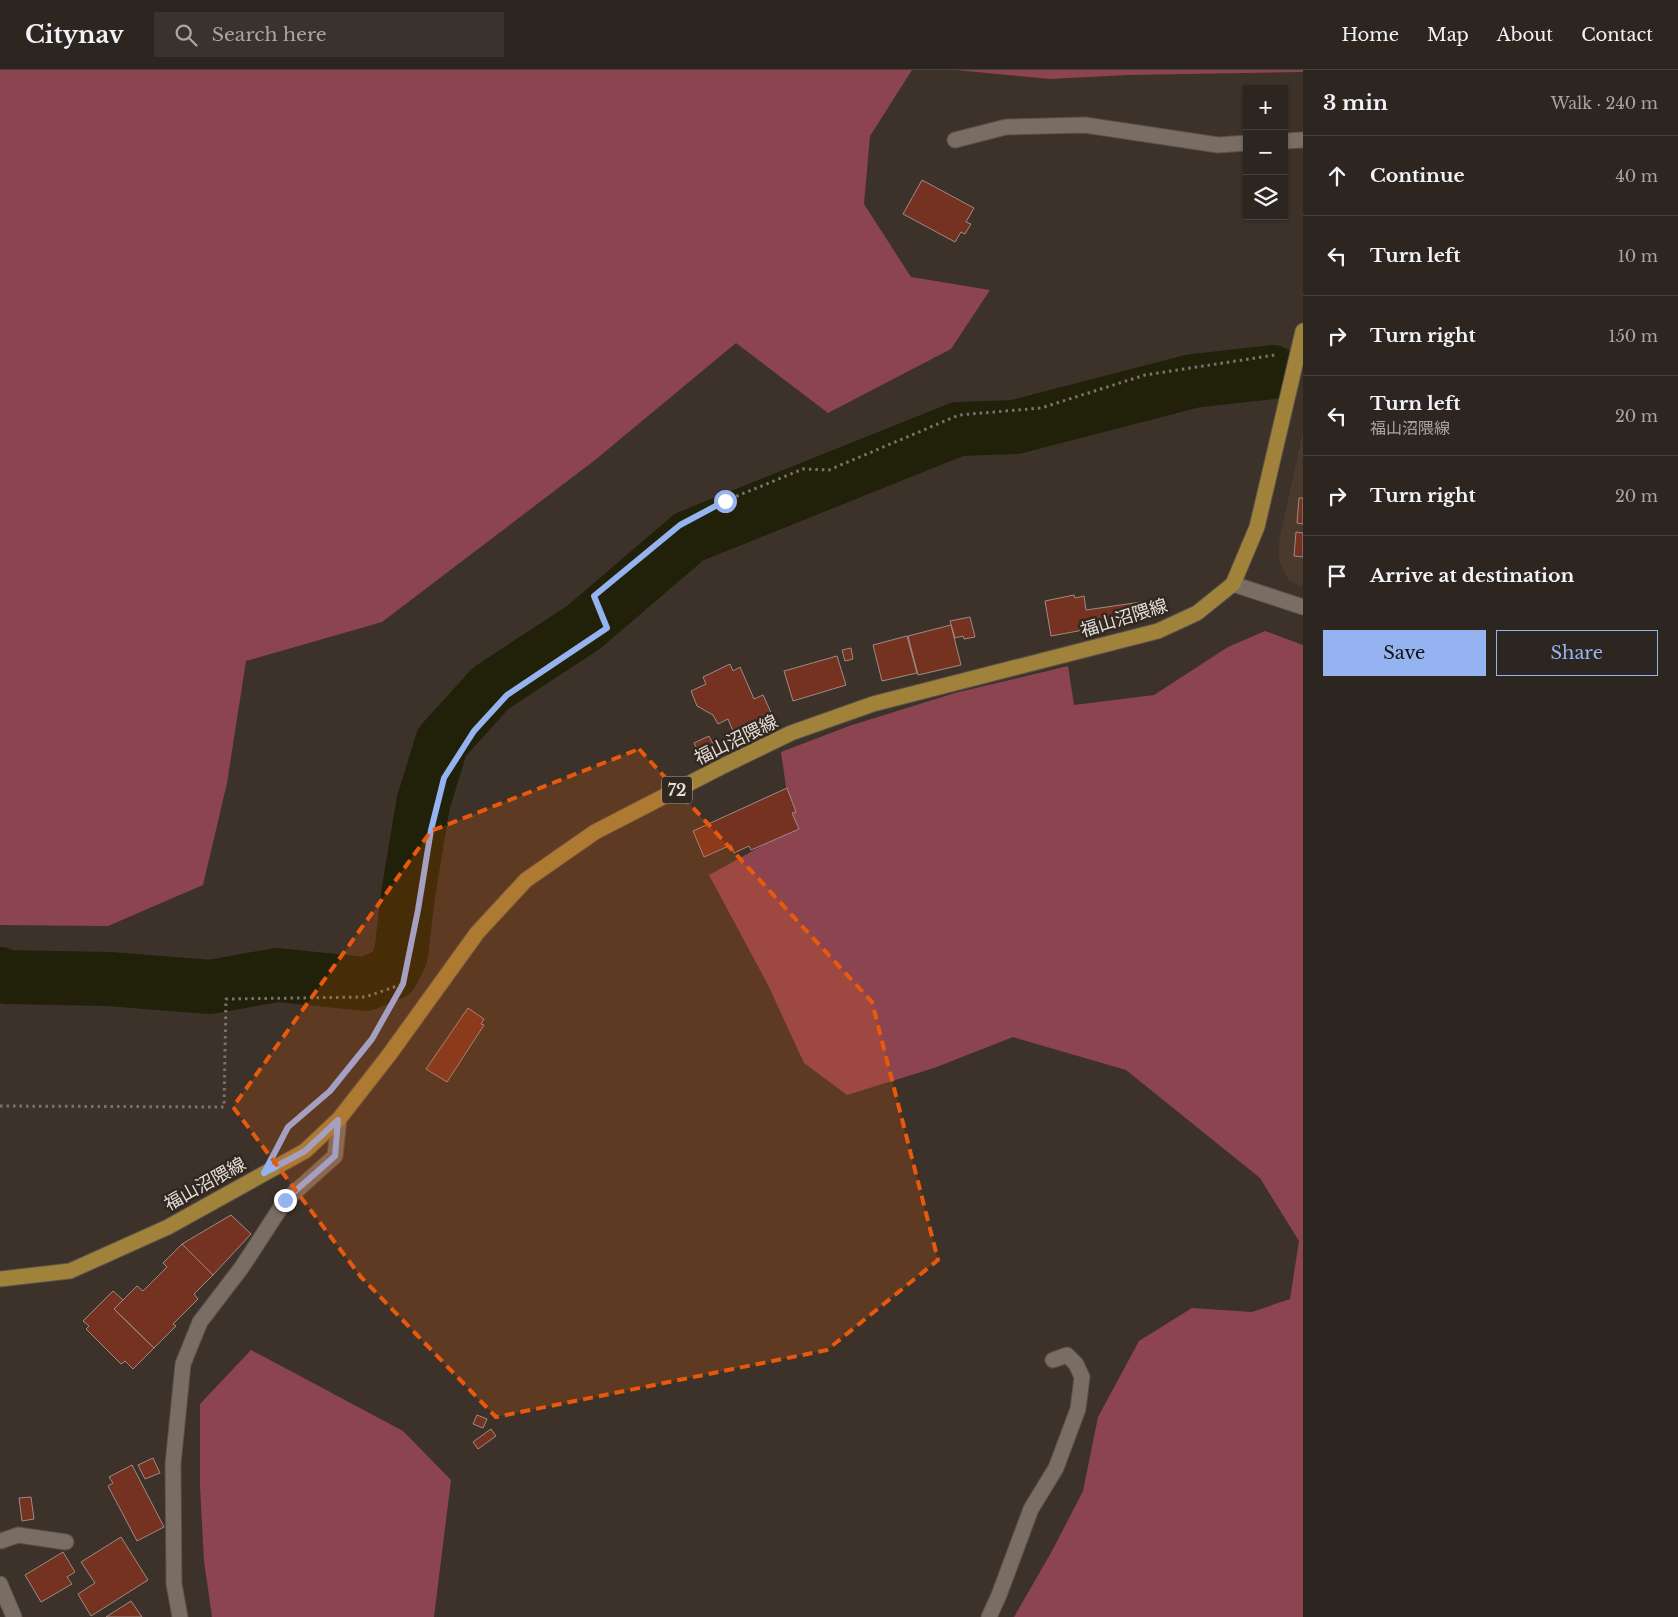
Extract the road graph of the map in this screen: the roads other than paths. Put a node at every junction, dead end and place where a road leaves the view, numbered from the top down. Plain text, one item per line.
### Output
1 (955, 140) dead end
2 (1303, 140) edge
3 (1288, 141) edge
4 (1243, 143) edge
5 (1303, 331) edge
6 (1234, 584) junction
7 (1303, 607) edge
8 (338, 1120) junction
9 (0, 1279) edge
10 (1053, 1360) dead end
11 (0, 1540) edge
12 (66, 1542) dead end
13 (0, 1552) edge
14 (0, 1584) edge
15 (14, 1617) edge
16 (180, 1617) edge
17 (989, 1617) edge

1 - 4 street
2 - 3 street
5 - 6 main road, 福山沼隈線 / 72
6 - 7 street
6 - 8 main road, 福山沼隈線 / 72
8 - 9 main road, 福山沼隈線 / 72
8 - 16 street
10 - 17 street
11 - 12 street
11 - 13 street
14 - 15 street

